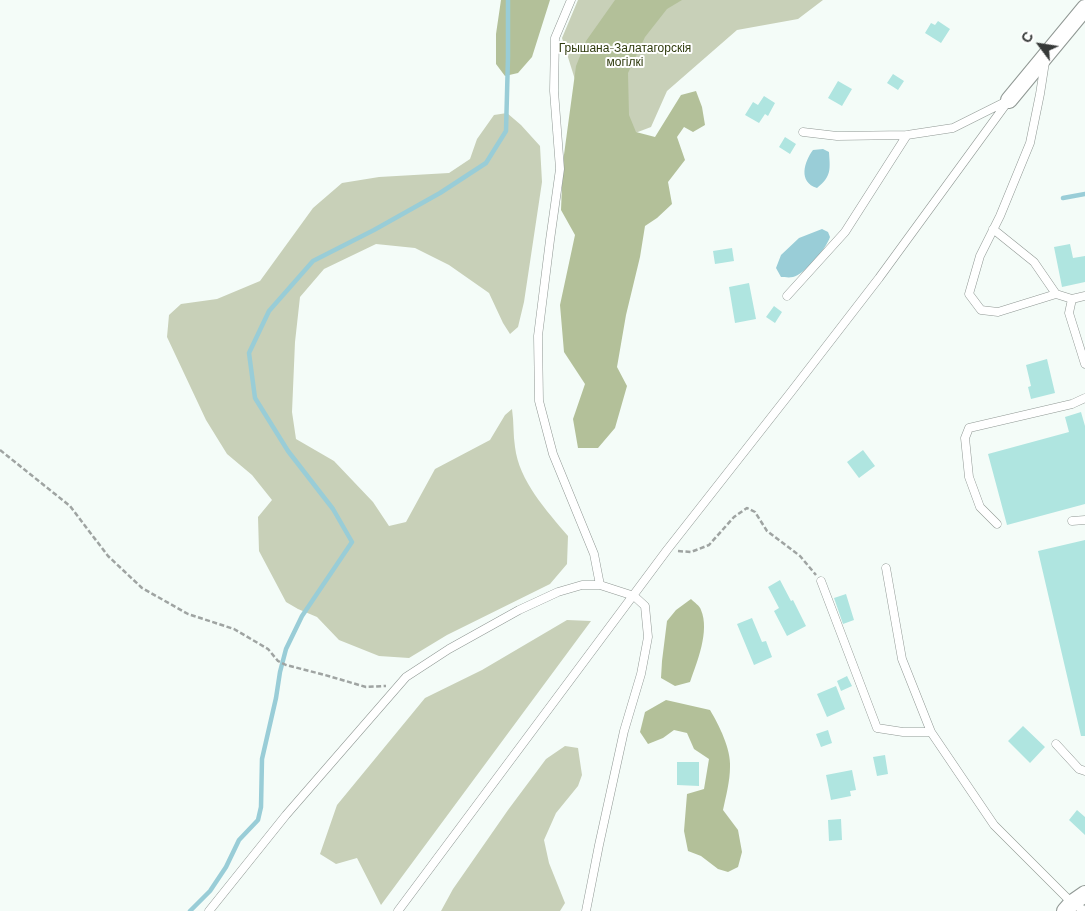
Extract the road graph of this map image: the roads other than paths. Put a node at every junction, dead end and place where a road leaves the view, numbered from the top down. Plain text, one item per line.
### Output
1 (571, 0) edge
2 (1085, 8) edge
3 (1046, 55) junction
4 (1009, 100) junction
5 (803, 132) dead end
6 (907, 136) junction
7 (994, 229) junction
8 (1056, 294) junction
9 (787, 296) dead end
10 (1085, 296) edge
11 (1072, 299) junction
12 (1085, 364) edge
13 (1085, 398) edge
14 (1085, 520) edge
15 (1072, 521) dead end
16 (997, 524) dead end
17 (886, 568) dead end
18 (821, 581) road end
19 (600, 584) junction
20 (634, 596) junction
21 (930, 732) junction
22 (1056, 744) dead end
23 (1085, 771) edge
24 (1077, 905) edge
25 (209, 911) edge
26 (398, 911) edge
27 (586, 911) edge

1 - 19 lane
2 - 3 street
3 - 4 street
3 - 7 lane
4 - 6 lane
4 - 20 lane
5 - 6 lane
6 - 9 lane
7 - 8 lane
7 - 8 lane
8 - 11 lane
10 - 11 lane
11 - 12 lane
13 - 16 lane
14 - 15 lane
17 - 21 lane
18 - 21 lane
19 - 20 lane
19 - 25 lane
20 - 26 lane
20 - 27 lane
21 - 24 lane
22 - 23 lane

